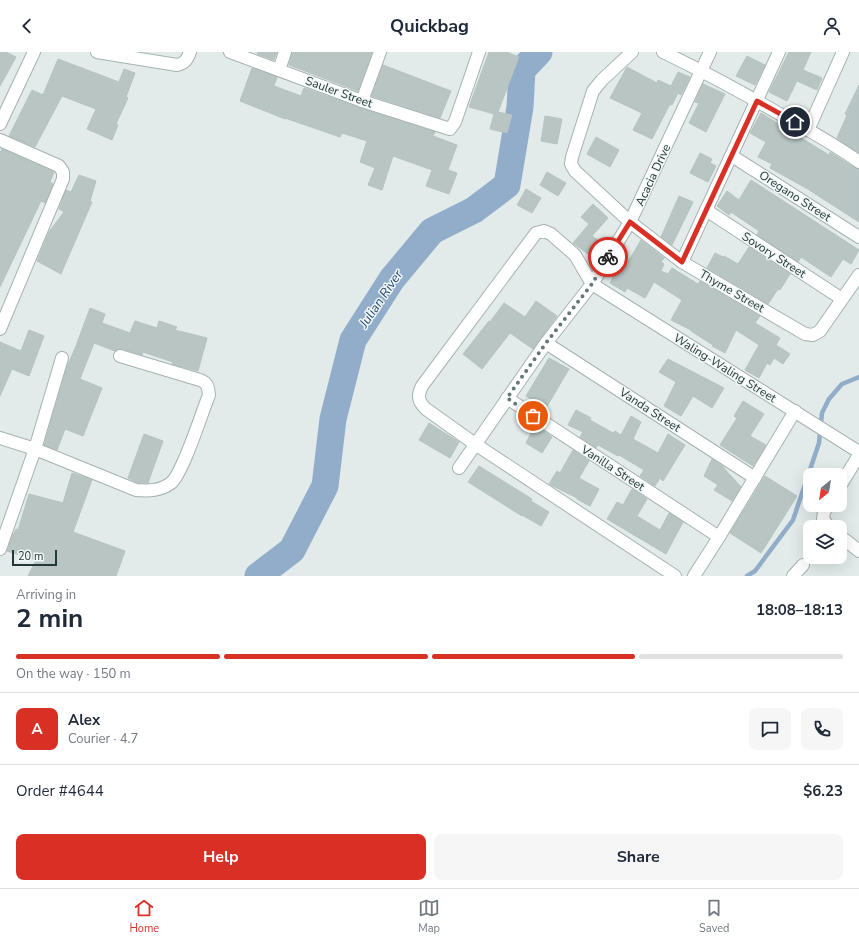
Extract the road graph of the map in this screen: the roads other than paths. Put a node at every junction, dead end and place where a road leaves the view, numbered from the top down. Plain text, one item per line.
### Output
1 (34, 52) edge
2 (97, 52) edge
3 (190, 52) edge
4 (230, 52) edge
5 (285, 52) edge
6 (380, 52) edge
7 (479, 52) edge
8 (632, 52) edge
9 (663, 52) edge
10 (710, 52) edge
11 (779, 52) edge
12 (843, 52) edge
13 (279, 70) junction
14 (702, 70) junction
15 (362, 101) junction
16 (757, 101) junction
17 (0, 124) edge
18 (808, 130) junction
19 (0, 140) edge
20 (732, 156) junction
21 (859, 160) edge
22 (706, 210) junction
23 (630, 222) junction
24 (859, 237) edge
25 (682, 262) junction
26 (859, 275) edge
27 (592, 284) junction
28 (842, 299) junction
29 (0, 329) edge
30 (546, 343) junction
31 (120, 356) dead end
32 (62, 358) dead end
33 (507, 398) junction
34 (795, 411) junction
35 (0, 438) edge
36 (474, 444) junction
37 (35, 449) junction
38 (859, 453) edge
39 (459, 468) dead end
40 (847, 474) edge
41 (755, 478) junction
42 (719, 537) junction
43 (847, 542) edge
44 (0, 549) edge
45 (859, 551) edge
46 (803, 565) dead end
47 (675, 576) edge
48 (694, 576) edge
49 (793, 576) edge

1 - 17 street
2 - 3 street
4 - 13 street, Sauler Street
5 - 13 street
6 - 15 street
7 - 15 street, Sauler Street
8 - 23 street, Thyme Street
9 - 14 street
10 - 14 street, Acacia Drive
11 - 16 street
12 - 18 street
13 - 15 street, Sauler Street
14 - 16 street
14 - 23 street, Acacia Drive
16 - 18 street
16 - 20 street
18 - 21 street
19 - 29 street
20 - 22 street
20 - 24 street, Oregano Street
22 - 25 street
22 - 28 street, Sovory Street
23 - 25 street, Thyme Street
23 - 27 street, Acacia Drive
25 - 28 street, Thyme Street
26 - 28 street
27 - 30 street, Acacia Drive
27 - 34 street, Waling-Waling Street
27 - 36 street
30 - 33 street, Acacia Drive
30 - 41 street, Vanda Street
31 - 37 street
32 - 37 street
33 - 36 street, Acacia Drive
33 - 42 street, Vanilla Street
34 - 38 street, Waling-Waling Street
34 - 41 street
35 - 37 street
36 - 39 street, Acacia Drive
36 - 47 street
37 - 44 street
38 - 40 street
41 - 42 street
42 - 48 street
43 - 45 street
46 - 49 street

